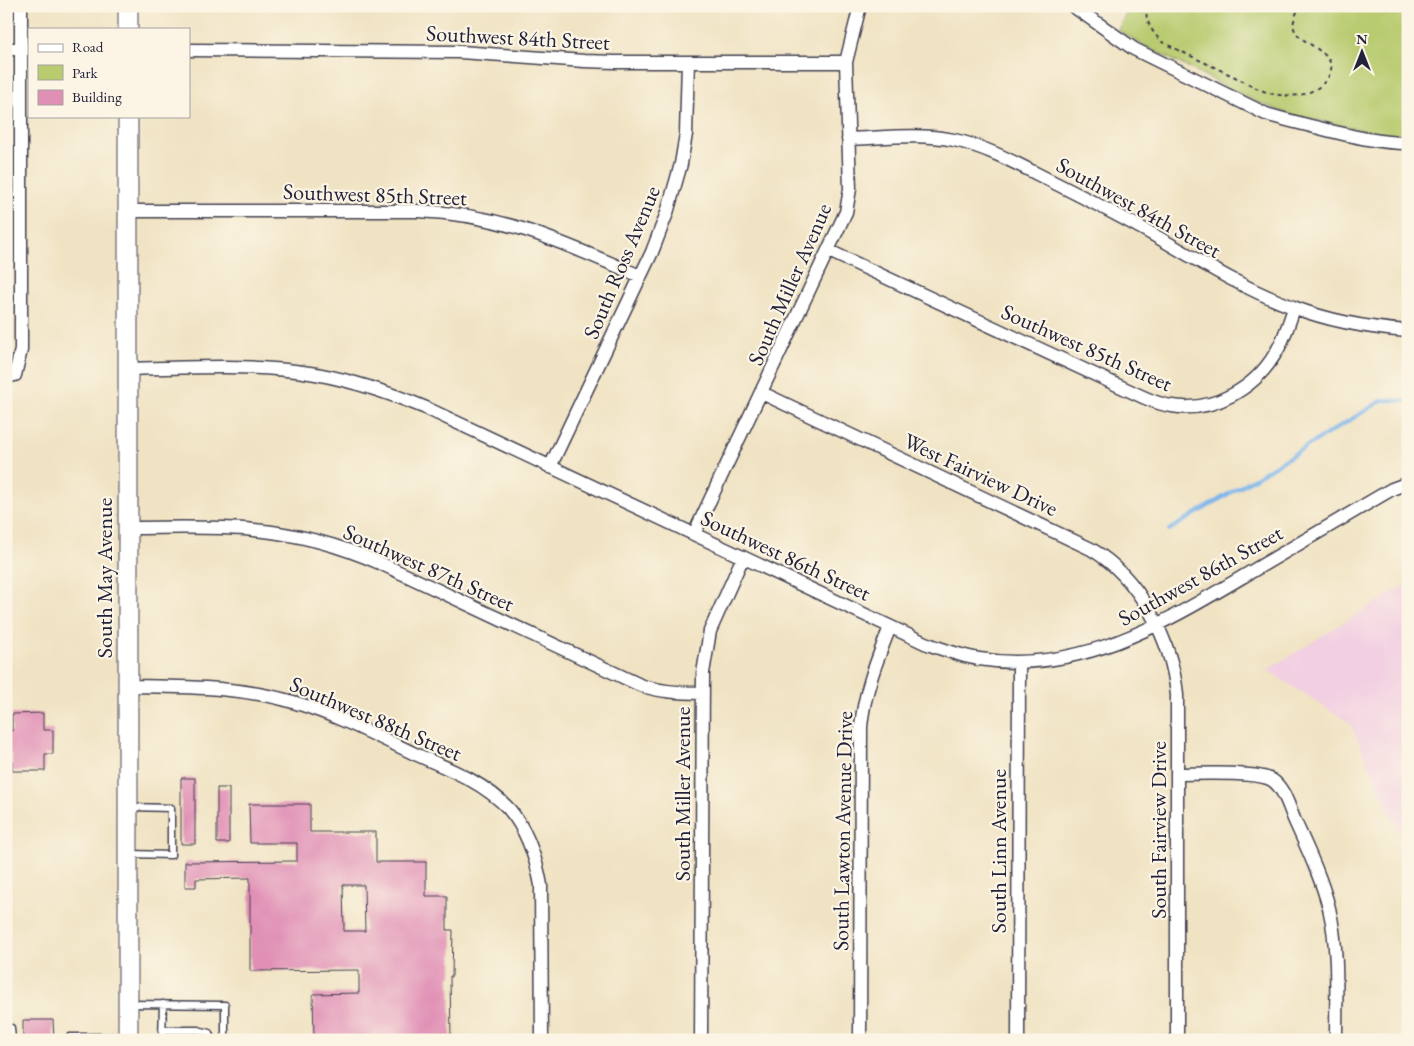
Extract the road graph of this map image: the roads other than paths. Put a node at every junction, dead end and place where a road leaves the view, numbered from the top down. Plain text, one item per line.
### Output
1 (21, 6) edge
2 (128, 6) edge
3 (860, 6) edge
4 (1073, 6) edge
5 (128, 28) edge
6 (6, 49) edge
7 (25, 49) edge
8 (190, 50) edge
9 (688, 62) junction
10 (846, 62) junction
11 (128, 118) edge
12 (848, 139) junction
13 (1408, 143) edge
14 (128, 211) junction
15 (829, 251) junction
16 (640, 276) junction
17 (1294, 308) junction
18 (1408, 331) edge
19 (128, 369) junction
20 (11, 376) edge
21 (762, 393) junction
22 (550, 467) junction
23 (1408, 483) edge
24 (128, 528) junction
25 (694, 534) junction
26 (743, 557) junction
27 (1155, 624) junction
28 (890, 627) junction
29 (1019, 662) junction
30 (128, 686) junction
31 (702, 693) junction
32 (1178, 774) junction
33 (128, 808) junction
34 (128, 854) junction
35 (128, 1004) junction
36 (163, 1004) junction
37 (6, 1028) edge
38 (163, 1030) junction
39 (128, 1038) edge
40 (12, 1040) edge
41 (70, 1040) edge
42 (162, 1040) edge
43 (212, 1040) edge
44 (225, 1040) edge
45 (542, 1040) edge
46 (701, 1040) edge
47 (860, 1040) edge
48 (1018, 1040) edge
49 (1177, 1040) edge
50 (1336, 1040) edge

1 - 7 street
2 - 5 main road
3 - 10 street, South Miller Avenue
4 - 13 street
6 - 7 street
7 - 20 street
8 - 9 street, Southwest 84th Street
9 - 10 street, Southwest 84th Street
9 - 16 street, South Ross Avenue
10 - 12 street, South Miller Avenue
11 - 14 main road, South May Avenue
12 - 15 street, South Miller Avenue
12 - 17 street, Southwest 84th Street
14 - 16 street, Southwest 85th Street
14 - 19 main road, South May Avenue
15 - 17 street, Southwest 85th Street
15 - 21 street, South Miller Avenue
16 - 22 street, South Ross Avenue
17 - 18 street, Southwest 84th Street
19 - 22 street, Southwest 86th Street
19 - 24 main road, South May Avenue
21 - 25 street, South Miller Avenue
21 - 27 street, West Fairview Drive
22 - 25 street, Southwest 86th Street
23 - 27 street, Southwest 86th Street
24 - 30 main road, South May Avenue
24 - 31 street, Southwest 87th Street
25 - 26 street, Southwest 86th Street
26 - 28 street, Southwest 86th Street
26 - 31 street, South Miller Avenue
27 - 29 street, Southwest 86th Street
27 - 32 street, South Fairview Drive
28 - 29 street, Southwest 86th Street
28 - 47 street, South Lawton Avenue Drive
29 - 48 street, South Linn Avenue
30 - 33 main road, South May Avenue
30 - 45 street, Southwest 88th Street
31 - 46 street, South Miller Avenue
32 - 49 street, South Fairview Drive
32 - 50 street
33 - 34 main road, South May Avenue
33 - 34 lane
34 - 35 main road, South May Avenue
35 - 36 lane
35 - 39 main road, South May Avenue
36 - 38 lane
36 - 44 lane
37 - 40 lane
38 - 42 lane
38 - 43 lane
39 - 41 lane

